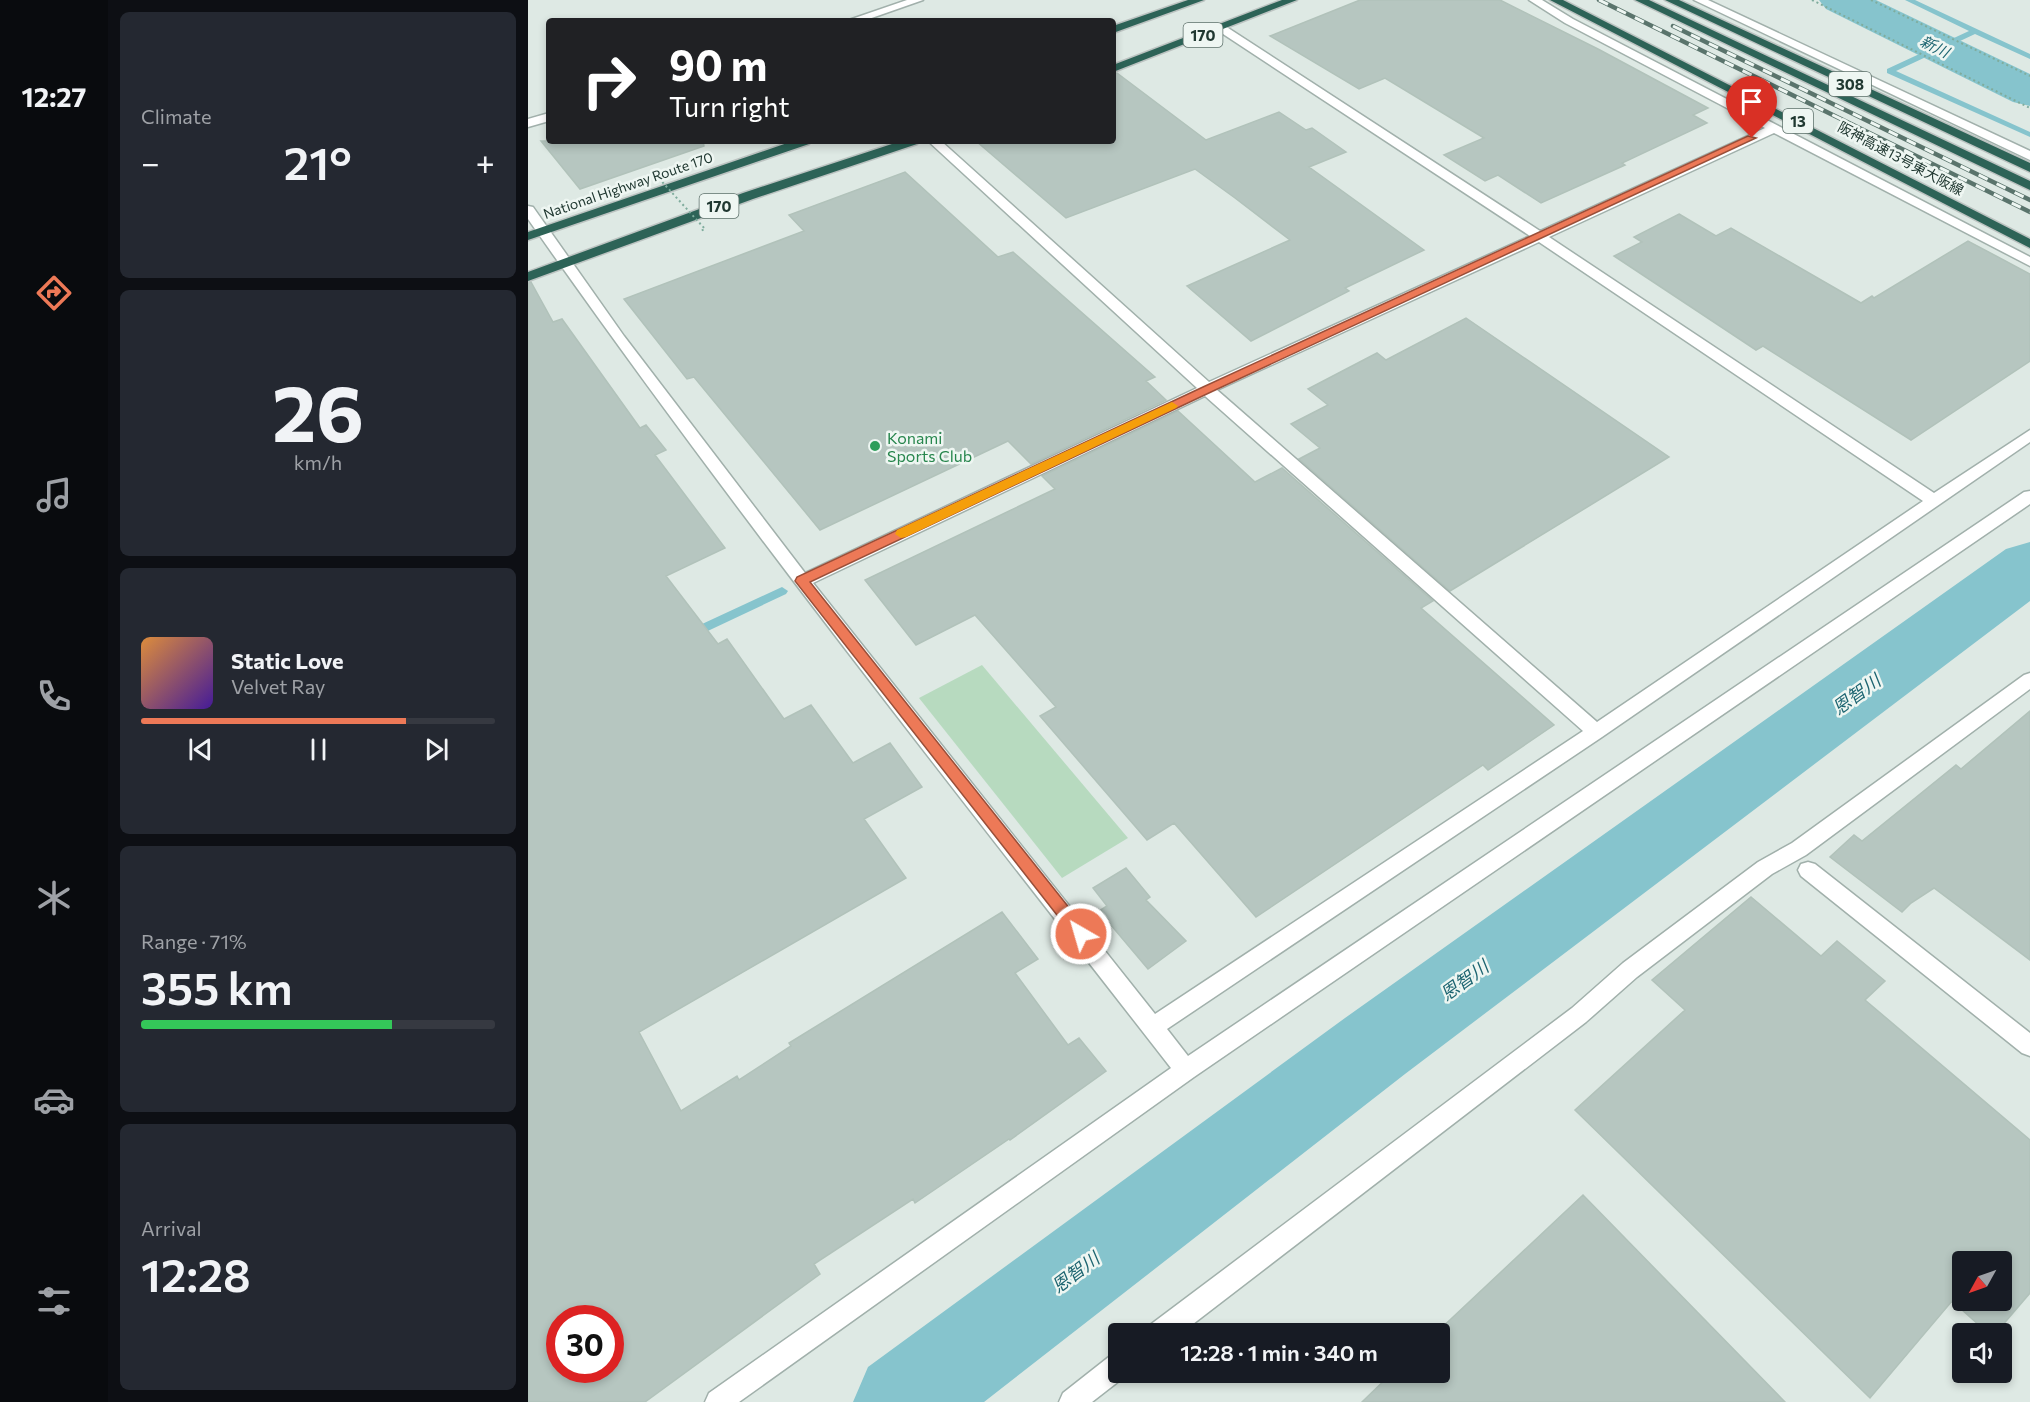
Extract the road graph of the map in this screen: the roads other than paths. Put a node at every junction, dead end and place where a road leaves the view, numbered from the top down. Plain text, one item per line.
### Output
1 (879, 0) edge
2 (918, 0) edge
3 (1199, 0) edge
4 (1292, 0) edge
5 (1534, 0) edge
6 (1556, 0) edge
7 (1566, 0) edge
8 (1640, 0) edge
9 (1653, 0) edge
10 (1670, 0) edge
11 (1700, 0) edge
12 (890, 9) junction
13 (862, 18) edge
14 (900, 18) edge
15 (1221, 28) junction
16 (1116, 29) edge
17 (1116, 68) edge
18 (546, 118) edge
19 (528, 123) edge
20 (1773, 129) junction
21 (796, 144) edge
22 (903, 144) edge
23 (937, 144) edge
24 (2030, 156) edge
25 (2030, 168) edge
26 (2030, 173) edge
27 (2030, 186) edge
28 (528, 210) edge
29 (535, 233) edge
30 (1539, 236) junction
31 (2030, 243) edge
32 (2030, 262) edge
33 (565, 263) junction
34 (528, 277) edge
35 (1207, 389) junction
36 (2030, 435) edge
37 (2030, 496) edge
38 (1935, 501) junction
39 (802, 581) junction
40 (2030, 680) edge
41 (1596, 732) junction
42 (1808, 870) dead end
43 (1154, 1026) junction
44 (2030, 1046) edge
45 (1186, 1070) junction
46 (1173, 1323) edge
47 (1108, 1374) edge
48 (718, 1402) edge
49 (1072, 1402) edge

1 - 12 street
2 - 12 street
3 - 16 highway, 170
4 - 15 highway, 170
5 - 20 street
6 - 31 highway
7 - 31 highway, 阪神高速13号東大阪線 / 13
8 - 27 highway
9 - 26 highway
10 - 25 highway, 308
11 - 24 street
12 - 13 street
12 - 14 street
15 - 17 highway, 170
15 - 30 street
18 - 19 street
20 - 30 street
20 - 32 street
21 - 29 highway, National Highway Route 170 / 170
22 - 33 highway, 170
23 - 35 street
28 - 29 street
29 - 33 street
30 - 35 street
30 - 38 street
33 - 34 highway, 170
33 - 39 street
35 - 39 street
35 - 41 street
36 - 38 street
37 - 45 street
38 - 41 street
39 - 43 street
40 - 46 street
41 - 43 street
42 - 44 street
43 - 45 street
45 - 48 street
47 - 49 street

